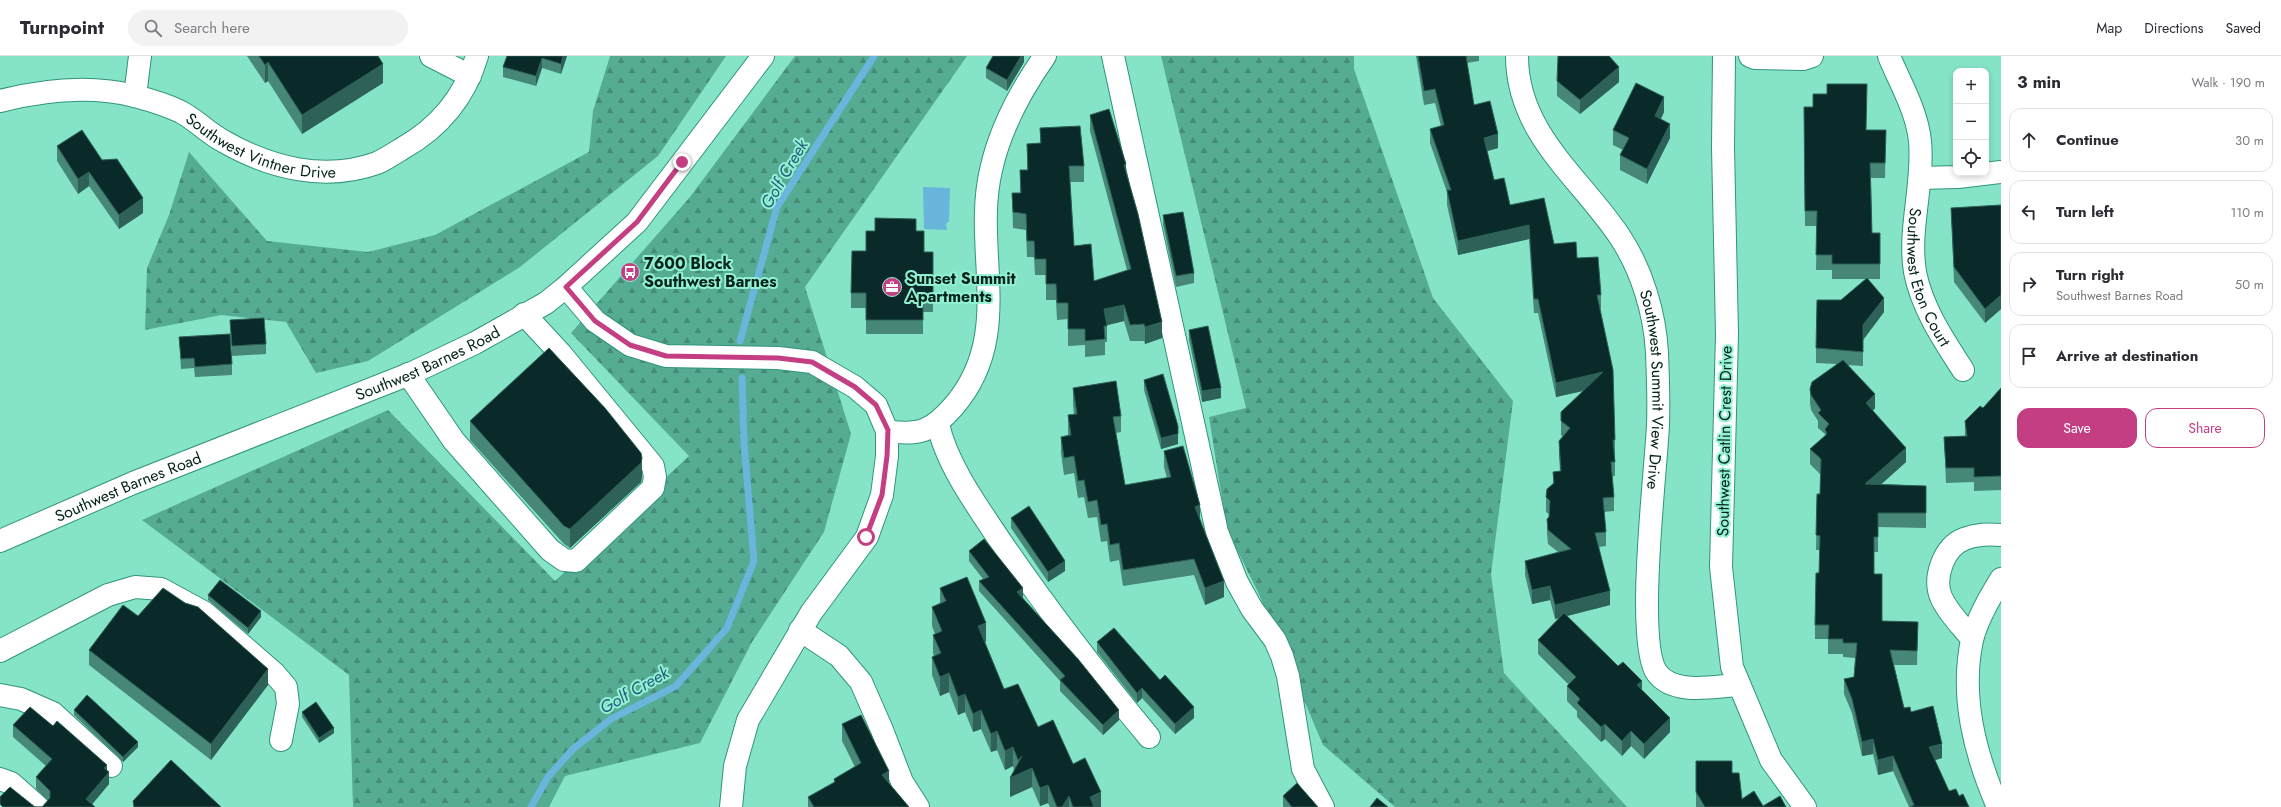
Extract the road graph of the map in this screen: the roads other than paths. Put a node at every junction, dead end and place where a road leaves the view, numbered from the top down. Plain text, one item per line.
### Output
1 (140, 56) edge
2 (431, 56) edge
3 (763, 56) edge
4 (1045, 56) edge
5 (1113, 56) edge
6 (1517, 56) edge
7 (1724, 56) edge
8 (1750, 56) edge
9 (1812, 56) edge
10 (1888, 56) edge
11 (474, 66) edge
12 (135, 96) junction
13 (0, 101) edge
14 (2001, 172) edge
15 (1920, 178) junction
16 (566, 287) junction
17 (524, 314) junction
18 (1963, 370) dead end
19 (408, 374) junction
20 (938, 424) junction
21 (888, 430) junction
22 (2001, 535) edge
23 (0, 541) edge
24 (2001, 579) edge
25 (800, 630) junction
26 (1972, 639) junction
27 (0, 651) edge
28 (1739, 685) junction
29 (0, 695) edge
30 (1149, 737) dead end
31 (281, 740) dead end
32 (111, 766) dead end
33 (0, 779) edge
34 (38, 807) edge
35 (731, 807) edge
36 (918, 807) edge
37 (1323, 807) edge
38 (1804, 807) edge
39 (1998, 807) edge

1 - 12 street
2 - 11 street
3 - 16 street, Southwest Barnes Road
4 - 20 street
5 - 37 street
6 - 28 street, Southwest Summit View Drive
7 - 28 street, Southwest Catlin Crest Drive
8 - 9 street
10 - 15 street, Southwest Eton Court
11 - 12 street, Southwest Vintner Drive
12 - 13 street, Southwest Vintner Drive
14 - 15 street
15 - 18 street, Southwest Eton Court
16 - 17 street, Southwest Barnes Road
16 - 21 street
17 - 19 street, Southwest Barnes Road
17 - 19 street
19 - 23 street, Southwest Barnes Road
20 - 21 street
20 - 30 street
21 - 25 street
22 - 26 street
24 - 26 street
25 - 35 street
25 - 36 street
26 - 39 street
27 - 31 street
28 - 38 street, Southwest Catlin Crest Drive
29 - 32 street
33 - 34 street

